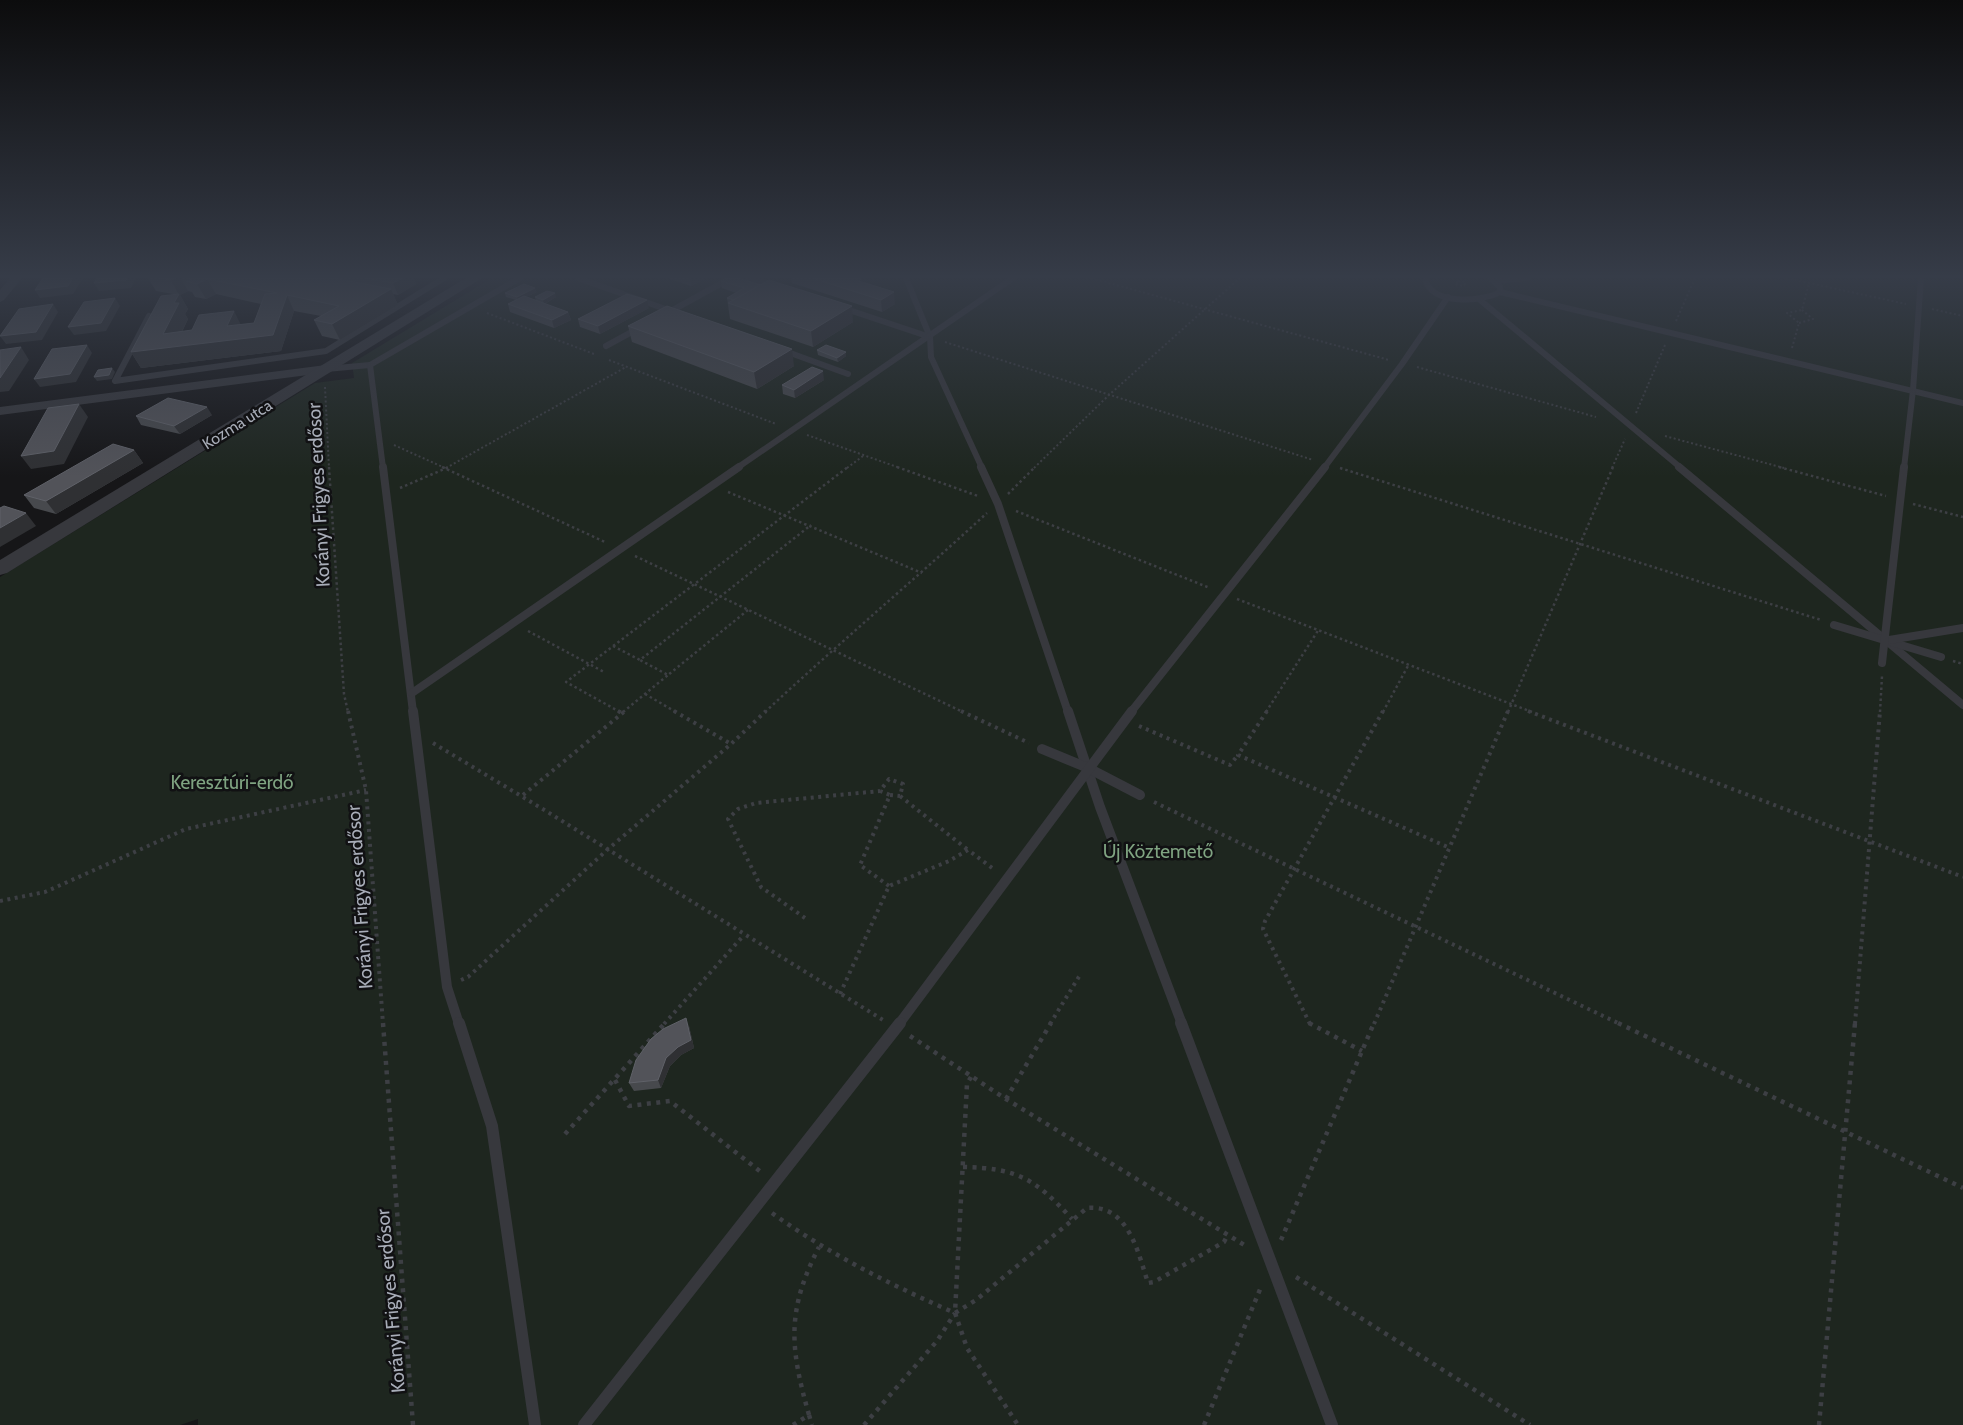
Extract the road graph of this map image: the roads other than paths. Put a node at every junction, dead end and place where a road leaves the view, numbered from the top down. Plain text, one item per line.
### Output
1 (135, 344) edge
2 (337, 344) edge
3 (366, 344) edge
4 (405, 344) edge
5 (609, 344) edge
6 (919, 344) edge
7 (930, 344) edge
8 (1415, 344) edge
9 (1533, 344) edge
10 (1719, 344) edge
11 (1915, 344) edge
12 (606, 346) dead end
13 (774, 347) edge
14 (370, 365) junction
15 (326, 369) junction
16 (848, 374) dead end
17 (1913, 390) junction
18 (1963, 403) edge
19 (0, 410) edge
20 (0, 569) edge
21 (1834, 625) road end
22 (1963, 628) edge
23 (1887, 640) junction
24 (1941, 657) dead end
25 (1882, 663) road end
26 (412, 693) junction
27 (1963, 705) edge
28 (1042, 749) road end
29 (1088, 768) junction
30 (1140, 795) road end
31 (534, 1425) edge
32 (584, 1425) edge
33 (1332, 1425) edge

1 - 2 lane
3 - 15 street, Kozma utca
4 - 14 lane
5 - 12 lane
6 - 26 lane
7 - 29 lane
8 - 29 lane
9 - 23 lane
10 - 17 lane
11 - 17 lane
13 - 16 lane
14 - 15 lane
14 - 26 lane
15 - 19 street
15 - 20 street, Kozma utca
17 - 18 lane
17 - 23 lane
21 - 23 lane
22 - 23 lane
23 - 24 lane
23 - 25 lane
23 - 27 lane
26 - 31 lane
28 - 29 lane
29 - 30 lane
29 - 32 lane
29 - 33 lane

